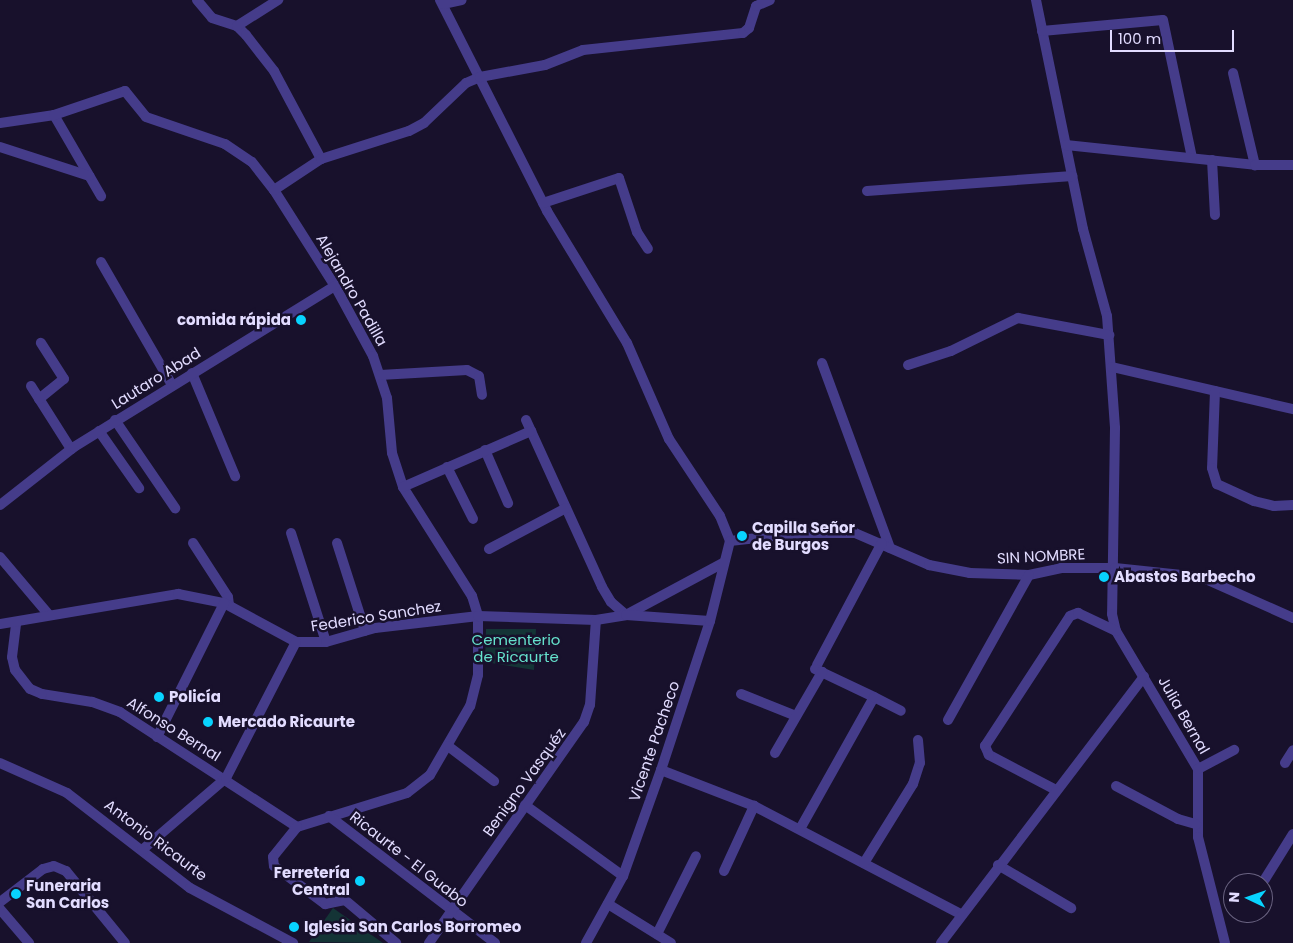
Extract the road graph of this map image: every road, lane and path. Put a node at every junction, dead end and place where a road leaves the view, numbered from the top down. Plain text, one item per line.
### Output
1 (197, 0) edge
2 (278, 0) edge
3 (462, 0) edge
4 (770, 0) edge
5 (1036, 0) edge
6 (442, 2) edge
7 (236, 26) junction
8 (1042, 31) junction
9 (1233, 73) dead end
10 (480, 77) junction
11 (54, 115) junction
12 (0, 123) edge
13 (1066, 145) junction
14 (0, 147) edge
15 (1192, 158) junction
16 (321, 159) junction
17 (1212, 160) junction
18 (1255, 165) junction
19 (1293, 166) edge
20 (89, 176) junction
21 (1072, 176) junction
22 (274, 190) junction
23 (867, 191) dead end
24 (101, 196) dead end
25 (543, 203) junction
26 (1215, 215) dead end
27 (648, 249) dead end
28 (101, 262) dead end
29 (335, 286) junction
30 (1109, 335) junction
31 (41, 343) dead end
32 (822, 363) dead end
33 (908, 366) dead end
34 (1112, 367) junction
35 (192, 373) junction
36 (380, 375) junction
37 (31, 386) dead end
38 (172, 386) junction
39 (1214, 390) junction
40 (482, 396) dead end
41 (39, 399) junction
42 (1293, 409) edge
43 (115, 420) junction
44 (526, 420) dead end
45 (99, 431) junction
46 (531, 431) junction
47 (71, 449) junction
48 (486, 450) junction
49 (447, 467) junction
50 (235, 476) dead end
51 (403, 487) junction
52 (139, 488) dead end
53 (508, 503) dead end
54 (0, 505) edge
55 (1293, 505) edge
56 (174, 508) dead end
57 (566, 508) junction
58 (472, 519) dead end
59 (290, 533) dead end
60 (730, 541) junction
61 (193, 543) dead end
62 (337, 543) dead end
63 (886, 546) junction
64 (489, 549) dead end
65 (0, 557) edge
66 (723, 563) junction
67 (1115, 568) junction
68 (1029, 575) junction
69 (227, 604) junction
70 (49, 615) junction
71 (626, 615) junction
72 (478, 616) junction
73 (1293, 618) edge
74 (596, 620) junction
75 (710, 621) junction
76 (16, 622) junction
77 (0, 624) edge
78 (365, 631) junction
79 (1116, 631) junction
80 (296, 642) junction
81 (326, 642) junction
82 (817, 668) junction
83 (1144, 677) junction
84 (741, 694) dead end
85 (874, 697) junction
86 (901, 711) dead end
87 (796, 716) junction
88 (948, 720) dead end
89 (157, 737) junction
90 (918, 740) dead end
91 (448, 746) junction
92 (1234, 750) dead end
93 (1293, 750) edge
94 (775, 754) dead end
95 (0, 763) edge
96 (1285, 763) dead end
97 (1198, 769) junction
98 (661, 770) junction
99 (226, 778) junction
100 (494, 780) dead end
101 (1116, 786) dead end
102 (1056, 790) junction
103 (525, 805) junction
104 (754, 806) junction
105 (329, 816) junction
106 (1196, 824) junction
107 (297, 827) junction
108 (800, 829) junction
109 (1293, 834) edge
110 (142, 850) junction
111 (696, 856) dead end
112 (864, 863) junction
113 (998, 865) junction
114 (724, 871) dead end
115 (1269, 873) edge
116 (623, 876) junction
117 (0, 902) edge
118 (608, 904) junction
119 (1071, 908) dead end
120 (0, 909) edge
121 (451, 910) junction
122 (961, 914) junction
123 (657, 934) junction
124 (29, 943) edge
125 (125, 943) edge
126 (293, 943) edge
127 (396, 943) edge
128 (428, 943) edge
129 (495, 943) edge
130 (586, 943) edge
131 (671, 943) edge
132 (941, 943) edge
133 (1225, 943) edge

1 - 7 street
2 - 7 street
3 - 6 street
4 - 10 street
5 - 8 street, Julia Bernal
6 - 10 street
7 - 16 street
8 - 13 street, Julia Bernal
8 - 15 street
9 - 18 street
10 - 16 street
10 - 25 street
11 - 12 street
11 - 20 street
11 - 22 street, Alejandro Padilla
13 - 15 street
13 - 21 street, Julia Bernal
14 - 20 street
15 - 17 street
16 - 22 street
17 - 18 street
17 - 26 street
18 - 19 street
20 - 24 street
21 - 23 street
21 - 30 street, Julia Bernal
22 - 29 street, Alejandro Padilla
25 - 27 street
25 - 60 street
28 - 38 street
29 - 35 street, Lautaro Abad
29 - 36 street, Alejandro Padilla
30 - 33 street
30 - 34 street, Julia Bernal
31 - 41 street
32 - 63 street
34 - 39 street
34 - 67 street, Julia Bernal
35 - 38 street, Lautaro Abad
35 - 50 street
36 - 40 street
36 - 51 street, Alejandro Padilla
37 - 41 street
38 - 43 street, Lautaro Abad
39 - 42 street
39 - 55 street
41 - 47 street
43 - 45 street, Lautaro Abad
43 - 56 street
44 - 46 street
45 - 47 street, Lautaro Abad
45 - 52 street
46 - 48 street
46 - 57 street
47 - 54 street, Lautaro Abad
48 - 49 street
48 - 53 street
49 - 51 street
49 - 58 street
51 - 72 street, Alejandro Padilla
57 - 64 street
57 - 71 street
59 - 81 street
60 - 63 street, SIN NOMBRE
60 - 66 street, Vicente Pacheco
61 - 69 street
62 - 78 street
63 - 68 street, SIN NOMBRE
63 - 82 street
65 - 70 street
66 - 71 street
66 - 75 street, Vicente Pacheco
67 - 68 street, SIN NOMBRE
67 - 73 street, SIN NOMBRE
67 - 79 street, Julia Bernal
68 - 88 street
69 - 70 street, Federico Sanchez
69 - 80 street, Federico Sanchez
69 - 89 street
70 - 76 street, Federico Sanchez
71 - 74 street, Federico Sanchez
71 - 75 street, Federico Sanchez
72 - 74 street, Federico Sanchez
72 - 78 street, Federico Sanchez
72 - 91 street, Alejandro Padilla
74 - 103 street, Benigno Vasquéz
75 - 98 street, Vicente Pacheco
76 - 77 street, Federico Sanchez
76 - 89 street, Alfonso Bernal
78 - 81 street, Federico Sanchez
79 - 83 street, Julia Bernal
79 - 102 street
80 - 81 street, Federico Sanchez
80 - 99 street
82 - 85 street
82 - 87 street
83 - 97 street, Julia Bernal
83 - 102 street
84 - 87 street
85 - 86 street
85 - 108 street
87 - 94 street
89 - 99 street, Alfonso Bernal
90 - 112 street
91 - 100 street
91 - 105 street, Alejandro Padilla
92 - 97 street
93 - 96 street
95 - 110 street, Antonio Ricaurte
97 - 106 street, Julia Bernal
98 - 104 street
98 - 116 street, Vicente Pacheco
99 - 107 street, Alfonso Bernal
99 - 110 street
101 - 106 street
102 - 113 street
103 - 116 street
103 - 121 street, Benigno Vasquéz
104 - 108 street
104 - 114 street
105 - 107 street
105 - 121 street, Ricaurte - El Guabo
106 - 133 street, Julia Bernal
107 - 127 street
108 - 112 street
109 - 115 street
110 - 126 street, Antonio Ricaurte
111 - 123 street
112 - 122 street
113 - 119 street
113 - 122 street
116 - 118 street, Vicente Pacheco
117 - 125 street
118 - 123 street
118 - 130 street, Vicente Pacheco
120 - 124 street
121 - 128 street, Benigno Vasquéz
121 - 129 street, Ricaurte - El Guabo
122 - 132 street
123 - 131 street

